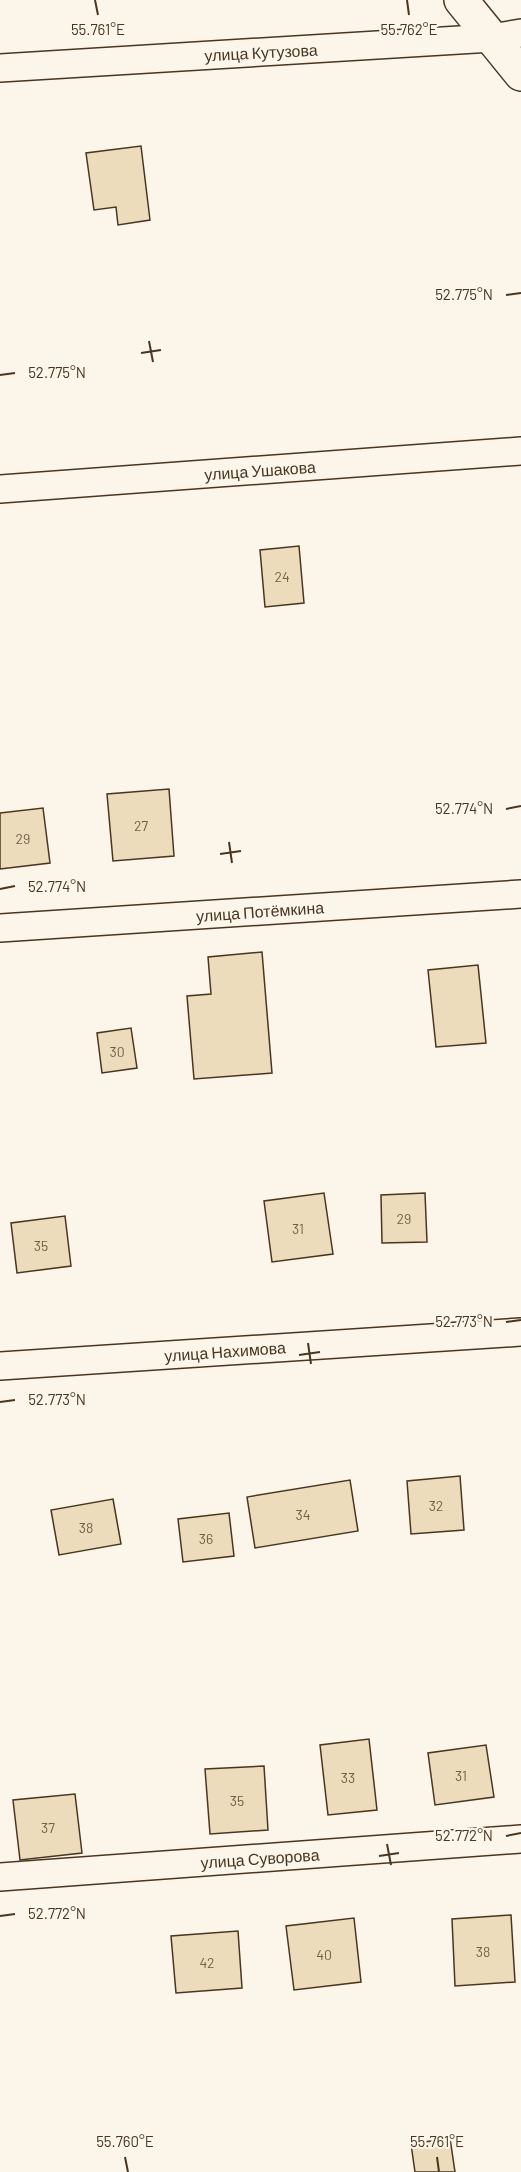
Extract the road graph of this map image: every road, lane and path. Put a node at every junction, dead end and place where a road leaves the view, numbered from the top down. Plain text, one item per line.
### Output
1 (461, 0) edge
2 (506, 35) edge
3 (0, 68) edge
4 (521, 74) edge
5 (521, 451) edge
6 (0, 489) edge
7 (521, 894) edge
8 (0, 928) edge
9 (521, 1332) edge
10 (0, 1366) edge
11 (521, 1839) edge
12 (0, 1877) edge

1 - 2 street
2 - 3 street, улица Кутузова
2 - 4 street
5 - 6 street, улица Ушакова
7 - 8 street, улица Потёмкина
9 - 10 street, улица Нахимова
11 - 12 street, улица Суворова

